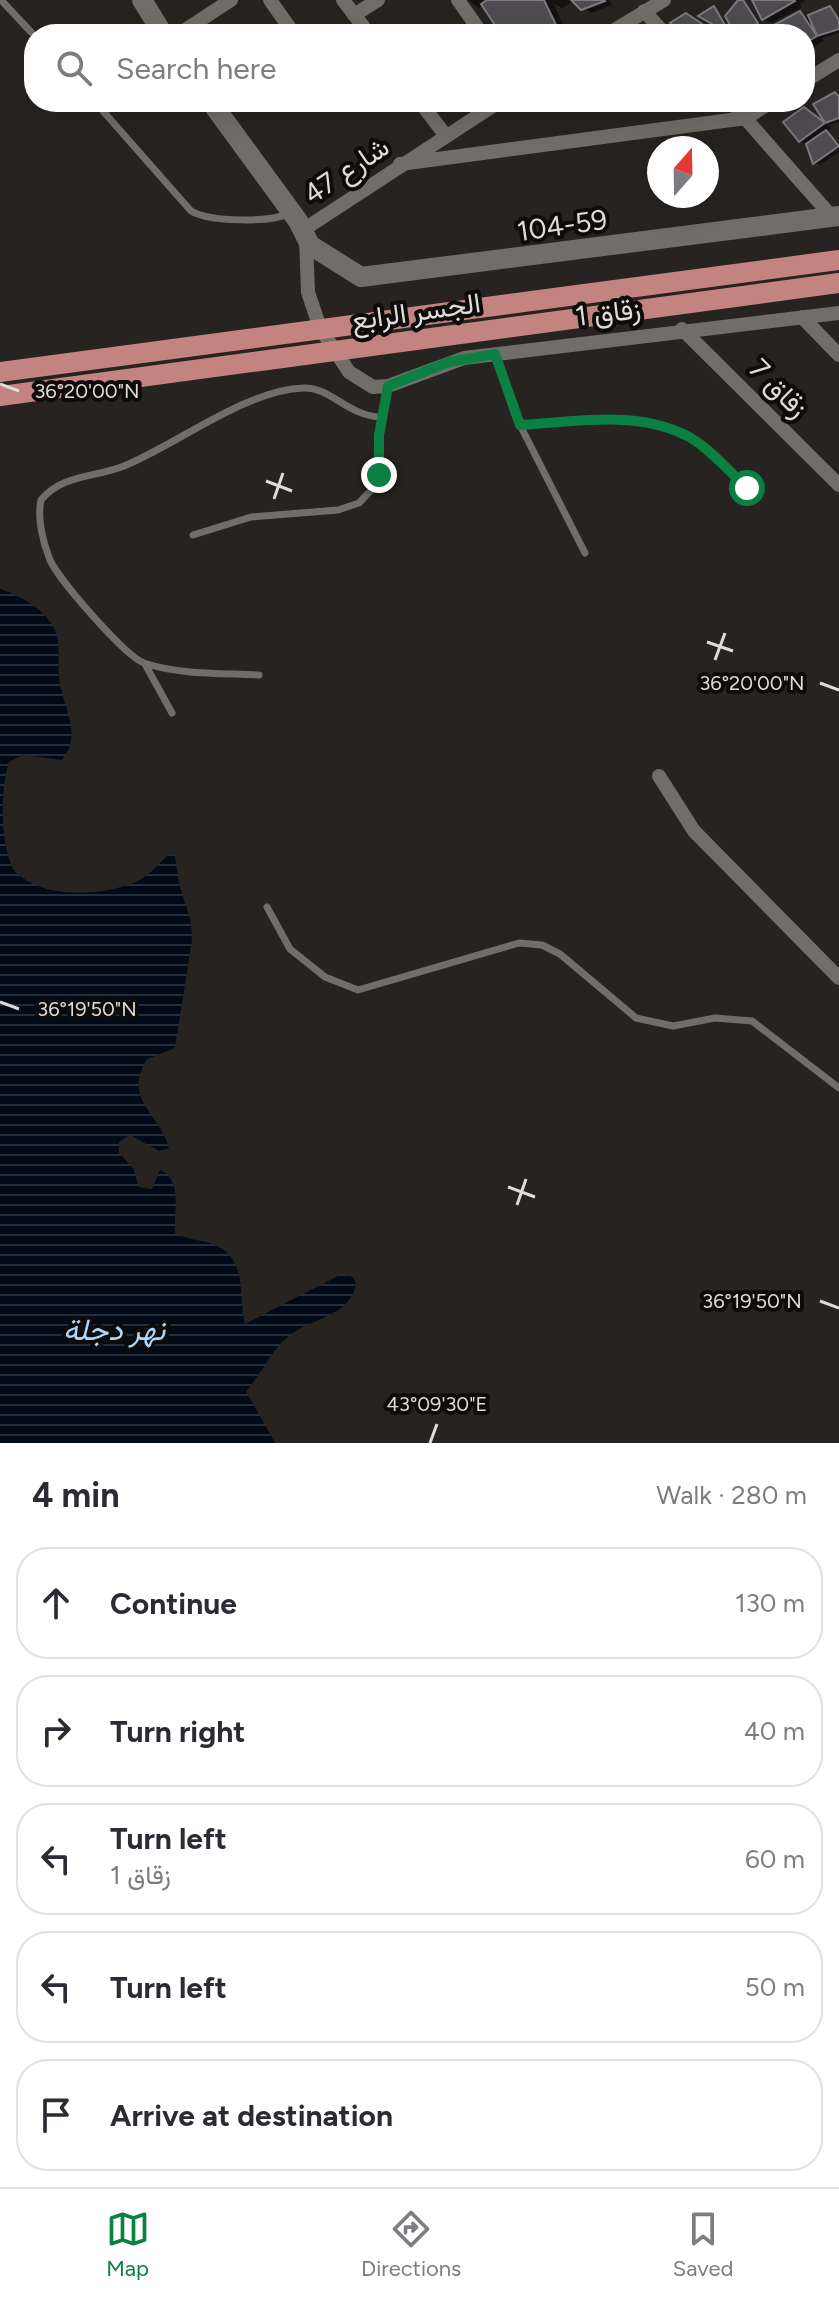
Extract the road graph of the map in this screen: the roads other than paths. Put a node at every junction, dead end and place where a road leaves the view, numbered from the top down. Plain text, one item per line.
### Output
1 (1, 0) edge
2 (142, 0) edge
3 (231, 0) edge
4 (270, 0) edge
5 (343, 0) edge
6 (378, 0) edge
7 (458, 0) edge
8 (664, 0) edge
9 (644, 11) junction
10 (157, 24) edge
11 (194, 24) edge
12 (287, 24) edge
13 (361, 24) edge
14 (363, 24) edge
15 (475, 24) edge
16 (624, 24) edge
17 (656, 24) edge
18 (24, 25) edge
19 (839, 60) edge
20 (815, 75) edge
21 (104, 112) edge
22 (226, 112) edge
23 (428, 112) edge
24 (483, 112) edge
25 (740, 112) edge
26 (755, 112) edge
27 (746, 118) junction
28 (446, 136) junction
29 (400, 164) junction
30 (292, 212) junction
31 (836, 217) edge
32 (304, 234) junction
33 (839, 260) edge
34 (839, 283) edge
35 (839, 313) edge
36 (802, 317) junction
37 (682, 329) junction
38 (495, 354) junction
39 (839, 355) edge
40 (0, 372) edge
41 (388, 386) junction
42 (0, 396) edge
43 (381, 417) junction
44 (520, 425) junction
45 (839, 485) edge
46 (747, 488) dead end
47 (193, 535) dead end
48 (585, 553) dead end
49 (145, 664) junction
50 (259, 675) dead end
51 (172, 713) dead end
52 (659, 776) dead end
53 (267, 907) dead end
54 (839, 978) edge
55 (839, 1088) edge

1 - 18 lane
2 - 10 street
3 - 11 street
4 - 12 street
5 - 13 street
6 - 14 street
7 - 15 street
8 - 9 street
9 - 16 street
9 - 17 street
19 - 20 street
21 - 30 lane
22 - 30 street, 104-59
23 - 28 street
24 - 28 street, شارع 47
25 - 27 street
26 - 27 street
27 - 29 street
27 - 31 street
28 - 29 street, شارع 47
29 - 32 street, شارع 47
30 - 32 street, 104-59
31 - 32 street, 104-59
32 - 41 street
33 - 40 main road, الجسر الرابع
34 - 42 main road, الجسر الرابع
35 - 36 street, زقاق 1
36 - 37 street, زقاق 1
36 - 39 street
37 - 38 street, زقاق 1
37 - 45 street, زقاق 7
38 - 41 street, زقاق 1
38 - 44 lane
41 - 43 lane
43 - 47 lane
43 - 49 lane
44 - 46 lane
44 - 48 lane
49 - 50 lane
49 - 51 lane
52 - 54 street
53 - 55 lane

